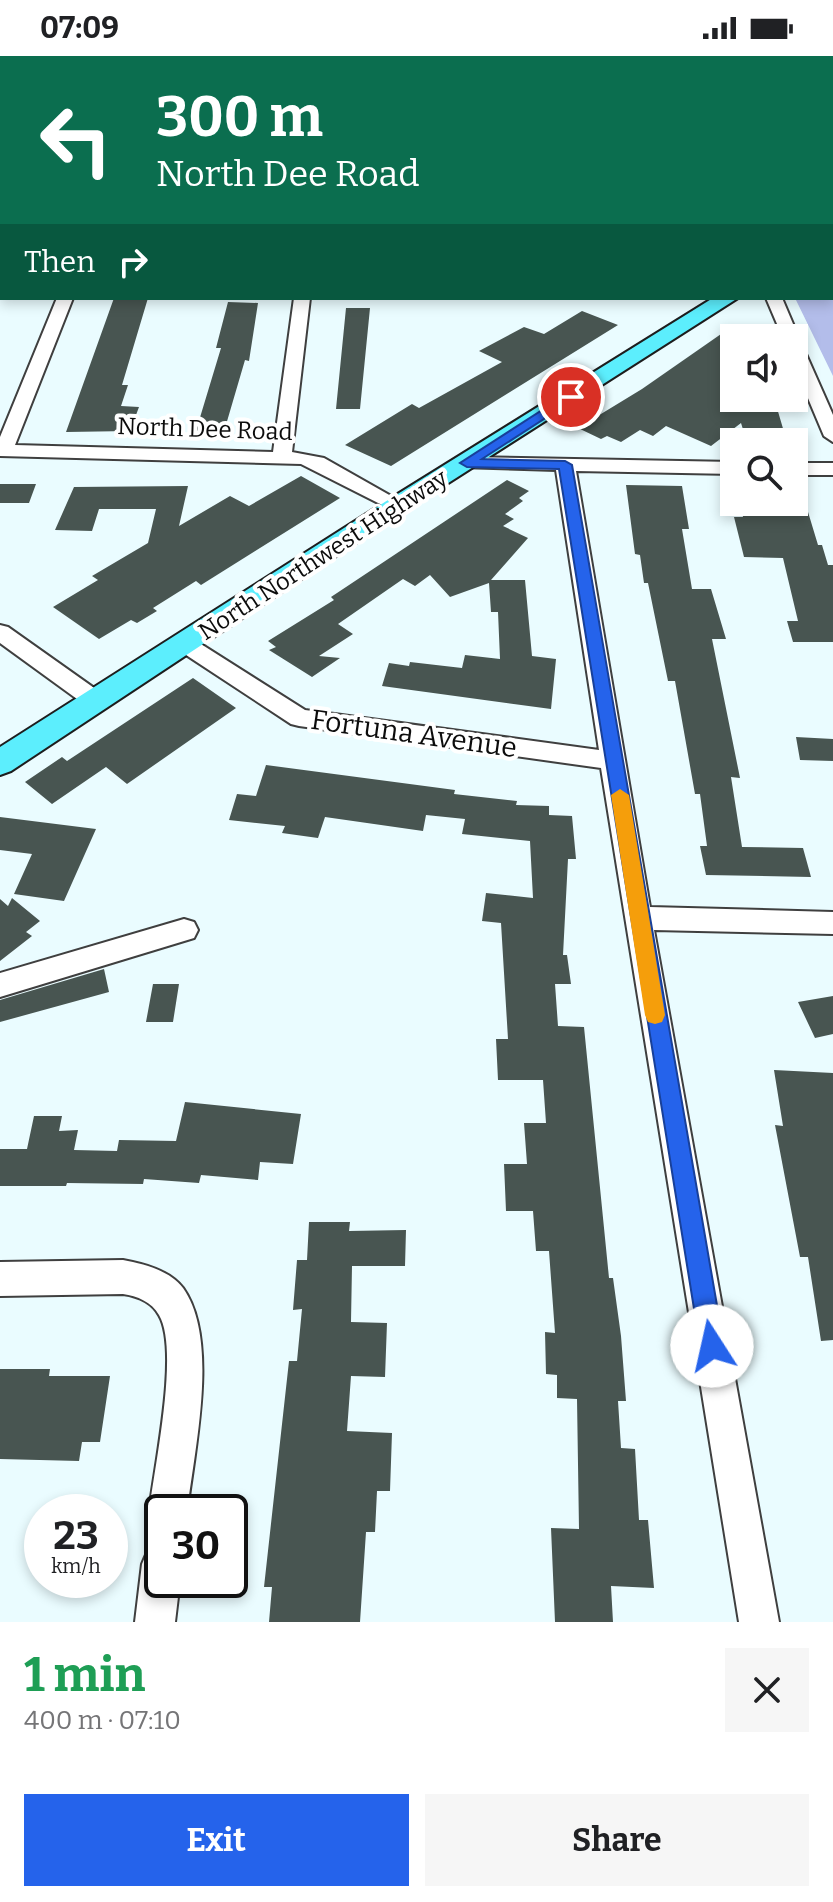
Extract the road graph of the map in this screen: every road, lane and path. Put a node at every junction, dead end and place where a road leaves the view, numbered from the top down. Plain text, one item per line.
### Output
1 (64, 300) edge
2 (302, 300) edge
3 (725, 300) edge
4 (775, 300) edge
5 (785, 324) edge
6 (808, 378) edge
7 (833, 436) edge
8 (2, 450) edge
9 (282, 457) junction
10 (467, 463) junction
11 (565, 465) junction
12 (720, 468) edge
13 (808, 469) edge
14 (833, 469) edge
15 (397, 505) junction
16 (0, 632) edge
17 (185, 644) junction
18 (96, 701) junction
19 (615, 761) junction
20 (0, 763) edge
21 (638, 918) junction
22 (833, 923) edge
23 (184, 930) dead end
24 (2, 981) edge
25 (0, 1279) edge
26 (170, 1494) edge
27 (158, 1598) edge
28 (155, 1622) edge
29 (759, 1622) edge

1 - 8 street
2 - 9 street
3 - 10 main road, North Northwest Highway
4 - 5 street
6 - 7 street
8 - 9 street, North Dee Road
9 - 15 street, North Dee Road
10 - 11 street
10 - 15 main road, North Northwest Highway
11 - 12 street
11 - 19 street
13 - 14 street
15 - 17 main road, North Northwest Highway
16 - 18 street
17 - 18 main road, North Northwest Highway
17 - 19 street, Fortuna Avenue
18 - 20 main road, North Northwest Highway
19 - 21 street
21 - 22 street
21 - 29 street
23 - 24 street
25 - 26 street
27 - 28 street

